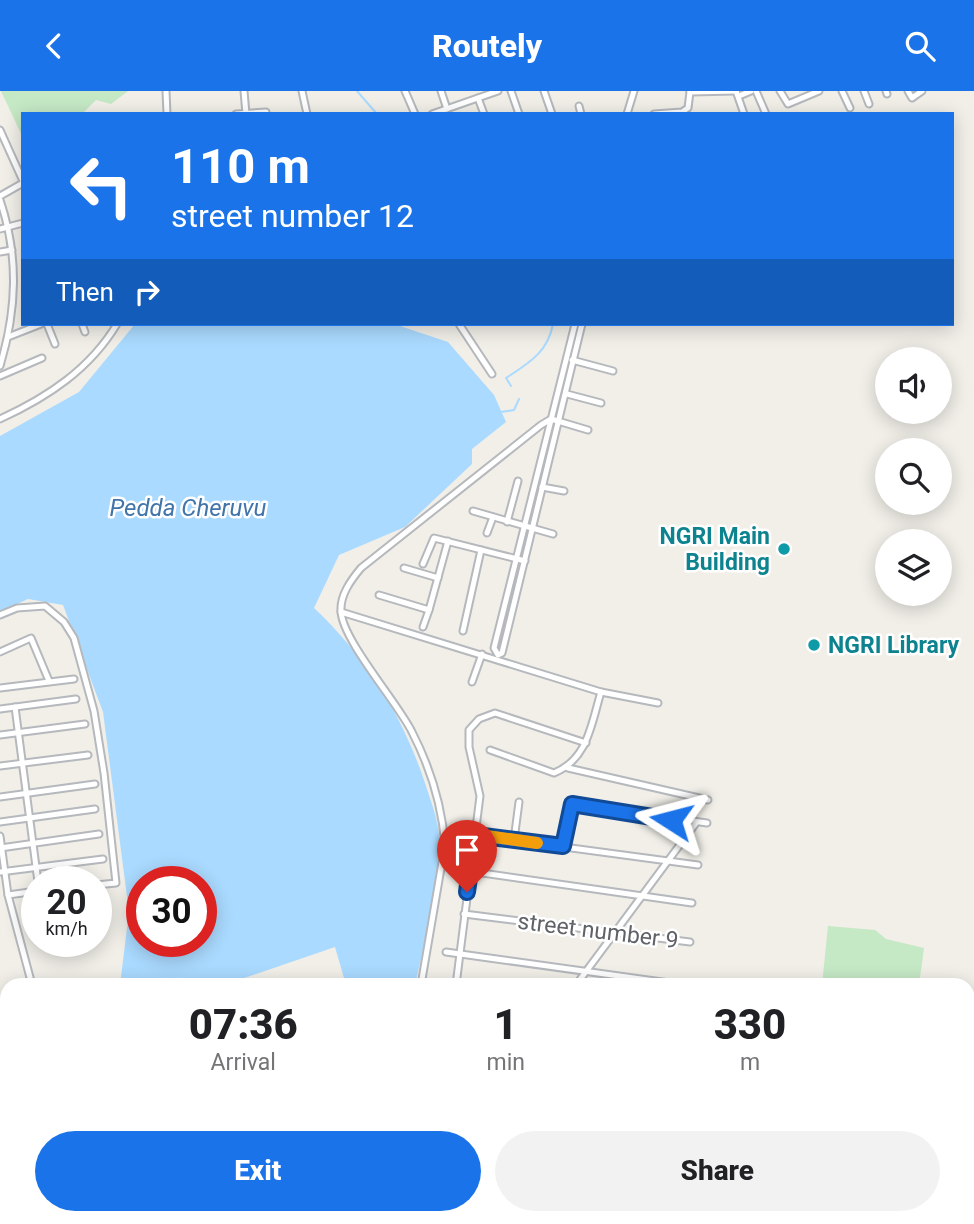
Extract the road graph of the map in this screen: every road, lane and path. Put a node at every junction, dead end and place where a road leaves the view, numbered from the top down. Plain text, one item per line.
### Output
1 (166, 91) edge
2 (244, 91) edge
3 (302, 91) edge
4 (405, 91) edge
5 (441, 91) edge
6 (498, 91) edge
7 (511, 91) edge
8 (544, 91) edge
9 (634, 91) edge
10 (753, 91) edge
11 (779, 91) edge
12 (819, 91) edge
13 (842, 91) edge
14 (864, 91) edge
15 (908, 91) edge
16 (922, 91) edge
17 (688, 92) edge
18 (715, 92) edge
19 (737, 93) edge
20 (478, 98) junction
21 (869, 104) dead end
22 (579, 106) dead end
23 (850, 108) dead end
24 (444, 111) edge
25 (167, 112) edge
26 (246, 112) edge
27 (307, 112) edge
28 (414, 112) edge
29 (483, 112) edge
30 (518, 112) edge
31 (551, 112) edge
32 (580, 112) edge
33 (628, 112) edge
34 (674, 112) edge
35 (743, 112) edge
36 (765, 112) edge
37 (0, 130) edge
38 (8, 148) junction
39 (0, 150) edge
40 (21, 177) edge
41 (21, 183) edge
42 (0, 198) edge
43 (21, 224) edge
44 (9, 228) junction
45 (0, 229) edge
46 (12, 250) junction
47 (0, 252) edge
48 (21, 262) edge
49 (13, 265) junction
50 (21, 297) edge
51 (15, 299) junction
52 (36, 326) edge
53 (48, 326) edge
54 (83, 326) edge
55 (116, 326) edge
56 (460, 326) edge
57 (575, 326) edge
58 (582, 326) edge
59 (85, 332) dead end
60 (8, 337) junction
61 (55, 344) dead end
62 (42, 358) dead end
63 (567, 359) junction
64 (575, 361) junction
65 (0, 366) edge
66 (613, 371) dead end
67 (492, 374) dead end
68 (0, 376) edge
69 (567, 394) junction
70 (601, 403) dead end
71 (0, 419) edge
72 (551, 419) junction
73 (560, 422) junction
74 (588, 429) dead end
75 (518, 481) dead end
76 (536, 486) junction
77 (544, 488) junction
78 (564, 491) dead end
79 (473, 512) dead end
80 (493, 517) junction
81 (507, 522) junction
82 (525, 527) junction
83 (534, 529) junction
84 (487, 533) dead end
85 (553, 534) dead end
86 (448, 541) junction
87 (481, 550) junction
88 (516, 559) junction
89 (525, 561) junction
90 (423, 564) dead end
91 (404, 568) dead end
92 (438, 578) junction
93 (379, 595) dead end
94 (429, 610) junction
95 (341, 612) junction
96 (0, 615) edge
97 (501, 621) junction
98 (510, 623) junction
99 (423, 627) dead end
100 (463, 631) dead end
101 (0, 652) edge
102 (482, 654) junction
103 (74, 679) dead end
104 (50, 681) junction
105 (472, 682) dead end
106 (0, 688) edge
107 (601, 692) junction
108 (76, 699) dead end
109 (657, 703) dead end
110 (15, 707) junction
111 (0, 709) edge
112 (85, 724) dead end
113 (18, 733) junction
114 (0, 735) edge
115 (586, 743) junction
116 (490, 750) dead end
117 (88, 755) dead end
118 (23, 763) junction
119 (0, 766) edge
120 (568, 768) junction
121 (95, 784) dead end
122 (27, 793) junction
123 (0, 797) edge
124 (708, 800) dead end
125 (519, 802) dead end
126 (95, 809) dead end
127 (29, 819) junction
128 (0, 822) edge
129 (696, 823) junction
130 (707, 823) dead end
131 (99, 834) dead end
132 (475, 835) junction
133 (0, 836) edge
134 (514, 840) junction
135 (32, 843) junction
136 (563, 846) junction
137 (1, 848) edge
138 (103, 859) dead end
139 (668, 861) junction
140 (698, 865) dead end
141 (35, 866) edge
142 (44, 866) edge
143 (21, 869) edge
144 (454, 869) dead end
145 (471, 871) junction
146 (2, 872) edge
147 (112, 883) edge
148 (21, 893) edge
149 (8, 895) junction
150 (641, 897) junction
151 (692, 903) dead end
152 (464, 914) junction
153 (615, 934) junction
154 (690, 942) dead end
155 (446, 952) dead end
156 (460, 954) junction
157 (586, 971) junction
158 (30, 978) edge
159 (422, 978) edge
160 (457, 978) edge
161 (581, 978) edge
162 (635, 978) edge

1 - 25 street
2 - 26 street
3 - 27 street
4 - 28 street
5 - 24 street
6 - 20 street
7 - 30 street
8 - 31 street
9 - 33 street
10 - 19 street
10 - 36 street
11 - 12 street
13 - 23 street
14 - 21 street
15 - 16 street
17 - 18 street
17 - 34 street
18 - 19 street
19 - 35 street
20 - 24 street
20 - 29 street
22 - 32 street
37 - 38 street
38 - 39 street
38 - 40 street
41 - 42 street
42 - 44 street
43 - 44 street
44 - 45 street
44 - 46 street
46 - 47 street
46 - 49 street
48 - 49 street
49 - 51 street
50 - 51 street
51 - 60 street
52 - 60 street
53 - 61 street
54 - 59 street
55 - 71 street
56 - 67 street
57 - 63 street
58 - 64 street
60 - 65 street
62 - 68 street
63 - 64 street
63 - 72 street
64 - 66 street
64 - 69 street
69 - 70 street
69 - 73 street
72 - 73 street
72 - 76 street
72 - 95 street
73 - 74 street
73 - 77 street
75 - 81 street
76 - 77 street
76 - 82 street
77 - 78 street
77 - 83 street
79 - 80 street
80 - 81 street
80 - 84 street
81 - 82 street
82 - 83 street
82 - 88 street
83 - 85 street
83 - 89 street
86 - 87 street
86 - 90 street
86 - 92 street
87 - 88 street
87 - 100 street
88 - 89 street
88 - 97 street
89 - 98 street
91 - 92 street
92 - 94 street
93 - 94 street
94 - 99 street
95 - 102 street
95 - 159 street
96 - 147 street
97 - 98 street
97 - 98 street
101 - 104 street
102 - 105 street
102 - 107 street
103 - 104 street
104 - 106 street
107 - 109 street
107 - 115 street
108 - 110 street
110 - 111 street
110 - 113 street
112 - 113 street
113 - 114 street
113 - 118 street
115 - 120 street
115 - 132 street
116 - 120 street
117 - 118 street
118 - 119 street
118 - 122 street
120 - 124 street
121 - 122 street
122 - 123 street
122 - 127 street
125 - 134 street
126 - 127 street
127 - 128 street
127 - 135 street
129 - 130 street
129 - 136 street
129 - 139 street
131 - 135 street
132 - 134 street
132 - 145 street
133 - 137 street
134 - 136 street
135 - 137 street
135 - 141 street
136 - 139 street
137 - 146 street
138 - 142 street
139 - 140 street
139 - 150 street
143 - 146 street
144 - 145 street
145 - 150 street
145 - 152 street
146 - 149 street
148 - 149 street
149 - 158 street
150 - 151 street
150 - 153 street
152 - 153 street, street number 9
152 - 156 street
153 - 154 street, street number 9
153 - 157 street
155 - 156 street
156 - 157 street
156 - 160 street
157 - 161 street
157 - 162 street

